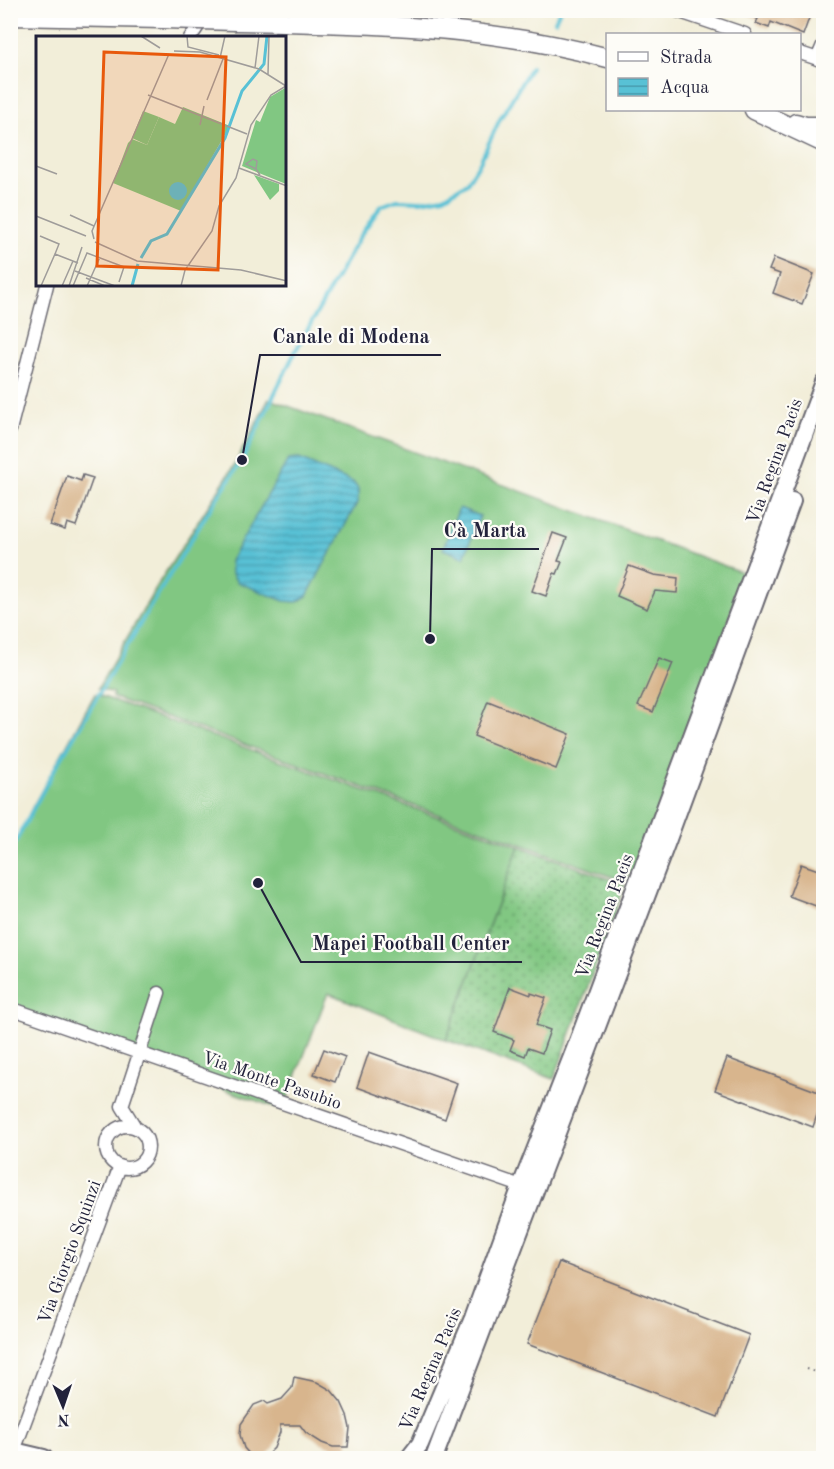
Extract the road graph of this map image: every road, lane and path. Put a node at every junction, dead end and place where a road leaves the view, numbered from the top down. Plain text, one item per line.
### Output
1 (209, 10) edge
2 (622, 10) edge
3 (640, 10) edge
4 (674, 10) edge
5 (10, 16) edge
6 (742, 33) edge
7 (191, 36) edge
8 (824, 43) edge
9 (801, 53) edge
10 (606, 57) edge
11 (820, 60) edge
12 (760, 112) edge
13 (824, 126) edge
14 (824, 143) edge
15 (47, 286) edge
16 (824, 382) edge
17 (824, 413) edge
18 (10, 430) edge
19 (159, 993) dead end
20 (10, 1008) edge
21 (140, 1053) junction
22 (135, 1126) junction
23 (120, 1166) junction
24 (521, 1186) junction
25 (806, 1369) dead end
26 (824, 1375) edge
27 (12, 1450) edge
28 (44, 1458) edge
29 (409, 1458) edge
30 (434, 1458) edge

1 - 7 street
2 - 3 path
4 - 6 street
5 - 10 main road, bridge
8 - 11 street
9 - 11 street
12 - 13 main road
12 - 14 main road
15 - 18 street
16 - 24 street, Via Regina Pacis
17 - 30 street, Via Regina Pacis
19 - 21 street, Via Giorgio Squinzi
20 - 21 street, Via Monte Pasubio
21 - 22 street, Via Giorgio Squinzi
21 - 24 street, Via Monte Pasubio
22 - 23 street, Via Giorgio Squinzi
22 - 23 street, Via Giorgio Squinzi
23 - 27 street, Via Giorgio Squinzi
24 - 29 street, Via Regina Pacis
25 - 26 path
27 - 28 street

